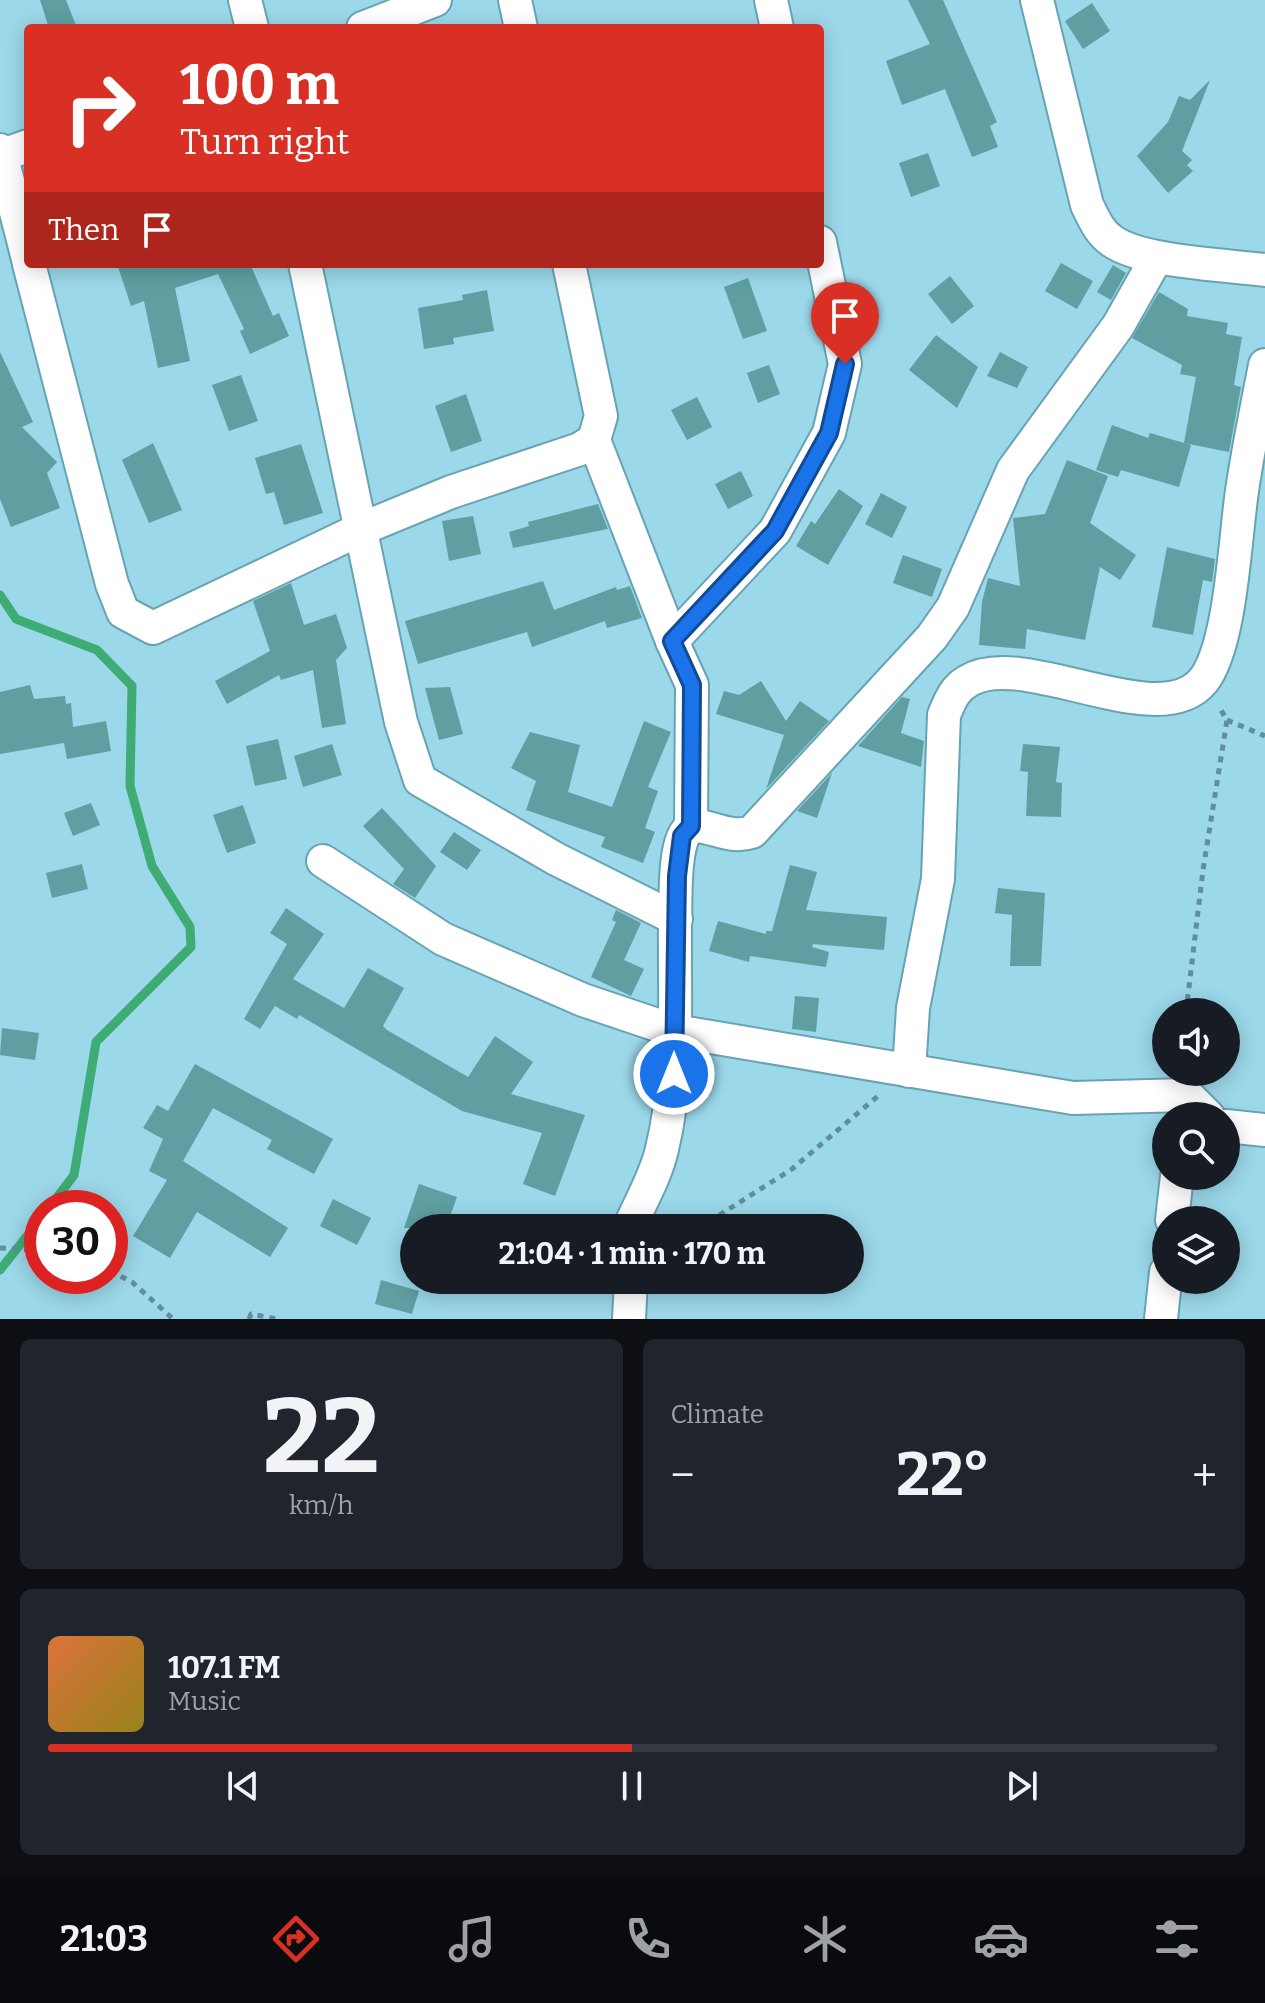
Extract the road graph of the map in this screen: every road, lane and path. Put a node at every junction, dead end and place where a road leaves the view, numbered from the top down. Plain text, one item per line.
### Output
1 (245, 0) edge
2 (435, 0) edge
3 (515, 0) edge
4 (771, 0) edge
5 (1037, 0) edge
6 (251, 24) edge
7 (373, 24) edge
8 (520, 24) edge
9 (776, 24) edge
10 (7, 152) edge
11 (24, 237) edge
12 (1157, 257) junction
13 (824, 262) edge
14 (31, 268) edge
15 (306, 268) edge
16 (570, 268) edge
17 (1265, 270) edge
18 (1265, 365) edge
19 (594, 440) junction
20 (361, 529) junction
21 (672, 641) junction
22 (1202, 682) junction
23 (1227, 720) junction
24 (1265, 736) edge
25 (691, 826) junction
26 (323, 861) dead end
27 (676, 919) junction
28 (1188, 998) edge
29 (675, 1031) junction
30 (909, 1071) junction
31 (1152, 1105) edge
32 (1240, 1127) edge
33 (1265, 1130) edge
34 (635, 1214) edge
35 (721, 1214) edge
36 (0, 1248) edge
37 (24, 1249) edge
38 (128, 1280) edge
39 (630, 1294) edge
40 (1164, 1294) edge
41 (173, 1319) edge
42 (249, 1319) edge
43 (277, 1319) edge
44 (629, 1319) edge
45 (1161, 1319) edge

1 - 6 street
2 - 7 street
3 - 8 street
4 - 9 street
5 - 12 street
10 - 11 street
12 - 17 street
12 - 25 street
13 - 21 street
14 - 20 street
15 - 20 street
16 - 19 street
18 - 22 street
19 - 20 street
19 - 21 street
20 - 27 street
21 - 25 street
22 - 23 path
22 - 30 street
23 - 24 path
23 - 28 path
25 - 27 street
26 - 29 street
27 - 29 street
29 - 30 street
29 - 34 street
30 - 31 street
30 - 35 path
32 - 33 street
36 - 37 path
38 - 41 path
39 - 44 street
40 - 45 street
42 - 43 path

